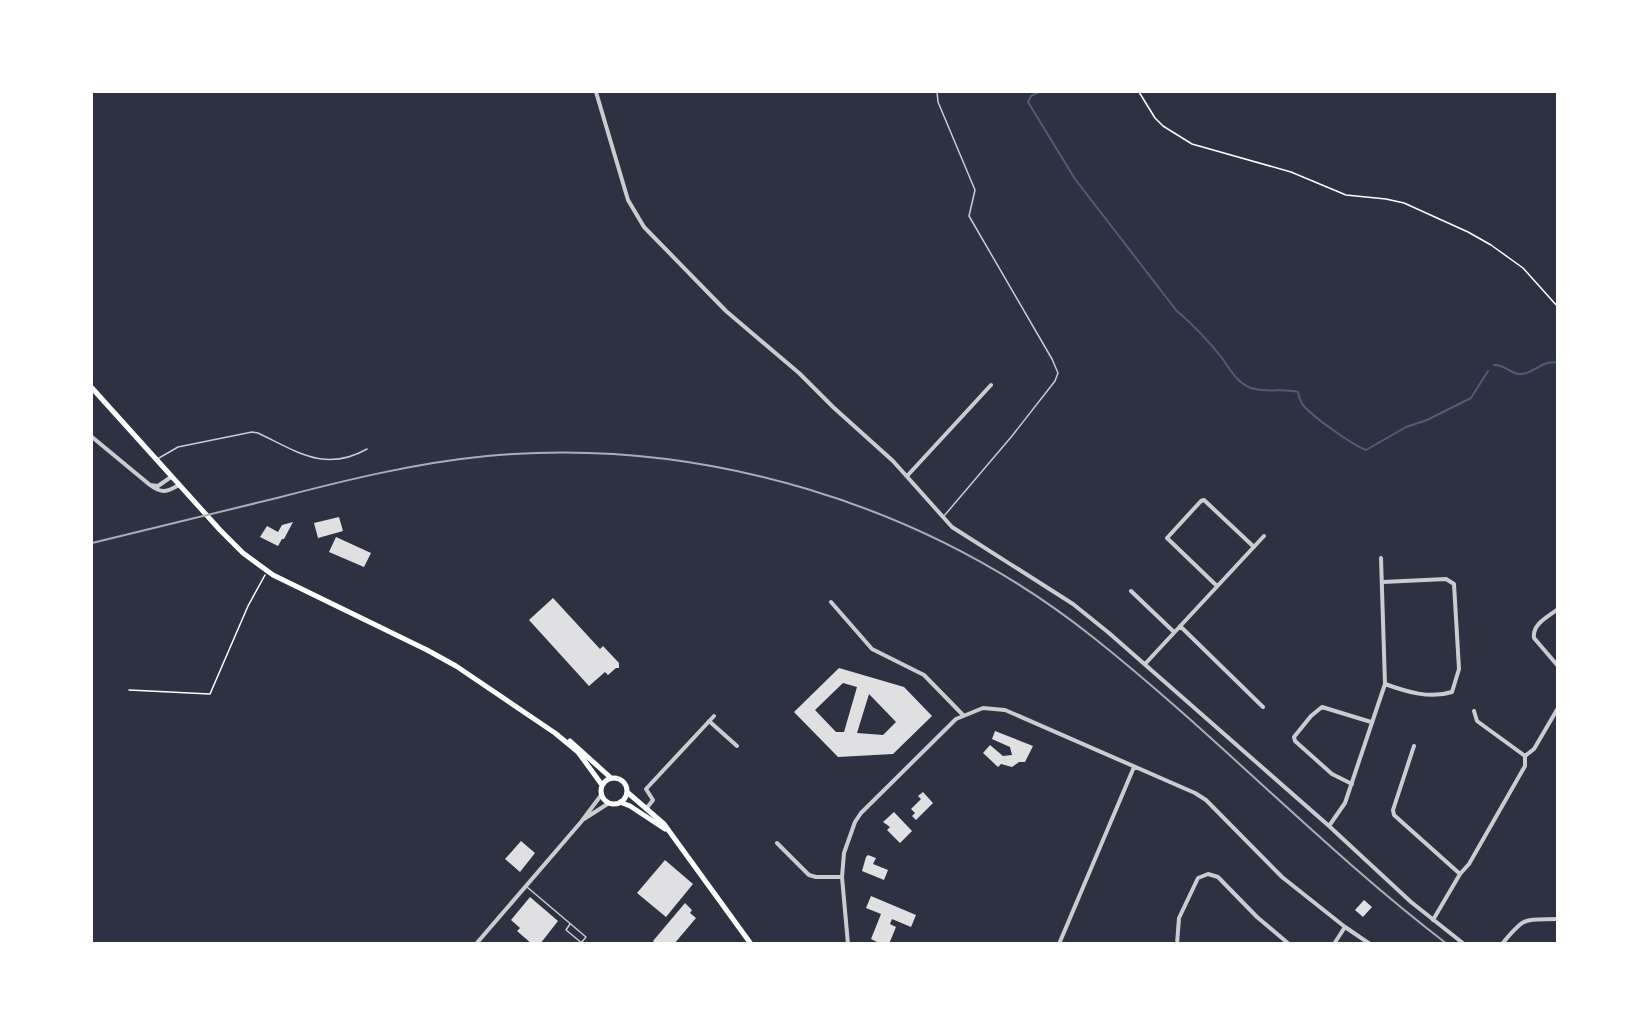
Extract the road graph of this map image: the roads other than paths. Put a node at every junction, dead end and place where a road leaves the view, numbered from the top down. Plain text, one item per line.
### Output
1 (596, 92) edge
2 (937, 92) edge
3 (991, 386) dead end
4 (92, 388) edge
5 (92, 436) edge
6 (367, 449) dead end
7 (156, 460) junction
8 (908, 476) junction
9 (171, 477) junction
10 (150, 485) junction
11 (179, 485) junction
12 (943, 518) junction
13 (1264, 536) dead end
14 (1254, 547) junction
15 (1381, 558) dead end
16 (1383, 582) junction
17 (1217, 586) junction
18 (1131, 591) dead end
19 (831, 602) dead end
20 (1557, 609) edge
21 (1180, 626) junction
22 (1174, 632) junction
23 (1145, 664) junction
24 (1557, 666) edge
25 (1385, 684) junction
26 (1263, 707) dead end
27 (1557, 708) edge
28 (1474, 711) dead end
29 (963, 715) junction
30 (714, 716) dead end
31 (709, 721) junction
32 (1371, 722) junction
33 (555, 733) junction
34 (737, 746) dead end
35 (1414, 746) dead end
36 (1525, 756) junction
37 (1134, 767) junction
38 (611, 778) junction
39 (1352, 784) junction
40 (602, 785) junction
41 (627, 792) junction
42 (602, 794) junction
43 (620, 802) junction
44 (609, 803) junction
45 (646, 809) junction
46 (581, 822) junction
47 (1329, 826) junction
48 (671, 834) junction
49 (777, 843) dead end
50 (1460, 874) junction
51 (842, 877) junction
52 (526, 886) junction
53 (1557, 919) edge
54 (1433, 920) junction
55 (571, 924) junction
56 (1345, 927) junction
57 (582, 943) edge
58 (476, 944) edge
59 (752, 944) edge
60 (848, 944) edge
61 (1059, 944) edge
62 (1177, 944) edge
63 (1289, 944) edge
64 (1334, 944) edge
65 (1370, 944) edge
66 (1464, 944) edge
67 (1502, 944) edge

1 - 8 street
2 - 12 lane
3 - 8 street
4 - 7 main road
5 - 10 street
6 - 7 lane
7 - 9 main road
8 - 12 street
9 - 10 street
9 - 11 main road
10 - 11 street
11 - 33 main road
12 - 23 street
13 - 14 street
14 - 17 street
14 - 17 street
15 - 16 street
16 - 25 street
16 - 25 street
17 - 21 street
18 - 22 street
19 - 29 street
20 - 24 street
21 - 22 street
21 - 26 street
22 - 23 street
23 - 47 street
25 - 32 street
27 - 36 street
28 - 36 street
29 - 37 street
29 - 51 street
30 - 31 street
31 - 34 street
31 - 45 street
32 - 39 street
32 - 39 street
33 - 38 main road
33 - 40 main road
35 - 50 street
36 - 50 street
37 - 56 street
37 - 61 street
38 - 40 main road
38 - 41 main road
39 - 47 street
40 - 42 main road
41 - 43 main road
41 - 45 main road
42 - 44 main road
42 - 46 street
43 - 44 main road
43 - 48 main road
44 - 46 street
45 - 48 main road
46 - 52 street
47 - 54 street
48 - 59 main road
49 - 51 street
50 - 54 street
51 - 60 street
52 - 55 lane
52 - 58 street
53 - 67 street
54 - 66 street
55 - 57 lane
55 - 57 lane
56 - 64 street
56 - 65 street
62 - 63 street

